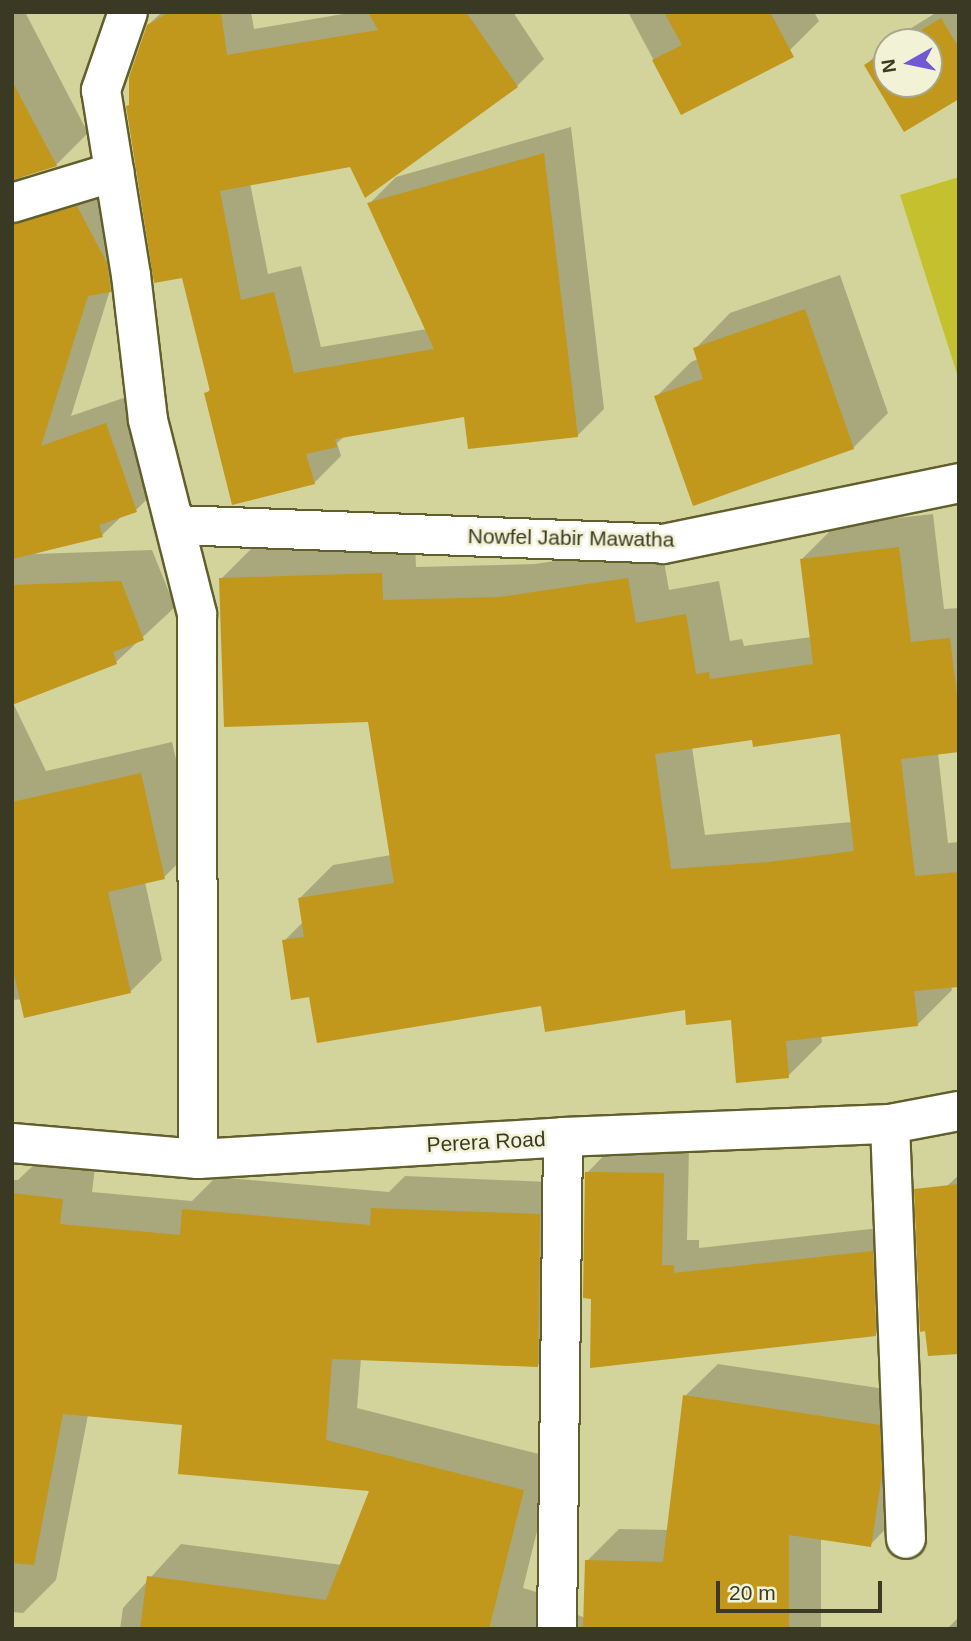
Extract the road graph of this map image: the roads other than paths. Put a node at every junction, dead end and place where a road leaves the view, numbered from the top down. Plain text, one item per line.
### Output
1 (128, 12) edge
2 (114, 172) junction
3 (12, 204) edge
4 (959, 483) edge
5 (177, 525) junction
6 (959, 1111) edge
7 (890, 1124) junction
8 (563, 1137) junction
9 (12, 1143) edge
10 (198, 1159) junction
11 (906, 1539) dead end
12 (556, 1629) edge

1 - 2 street
2 - 3 street
2 - 5 street
4 - 5 street, Nowfel Jabir Mawatha
5 - 10 street
6 - 7 street, Perera Road
7 - 8 street, Perera Road
7 - 11 street
8 - 10 street, Perera Road
8 - 12 street
9 - 10 street, Perera Road

